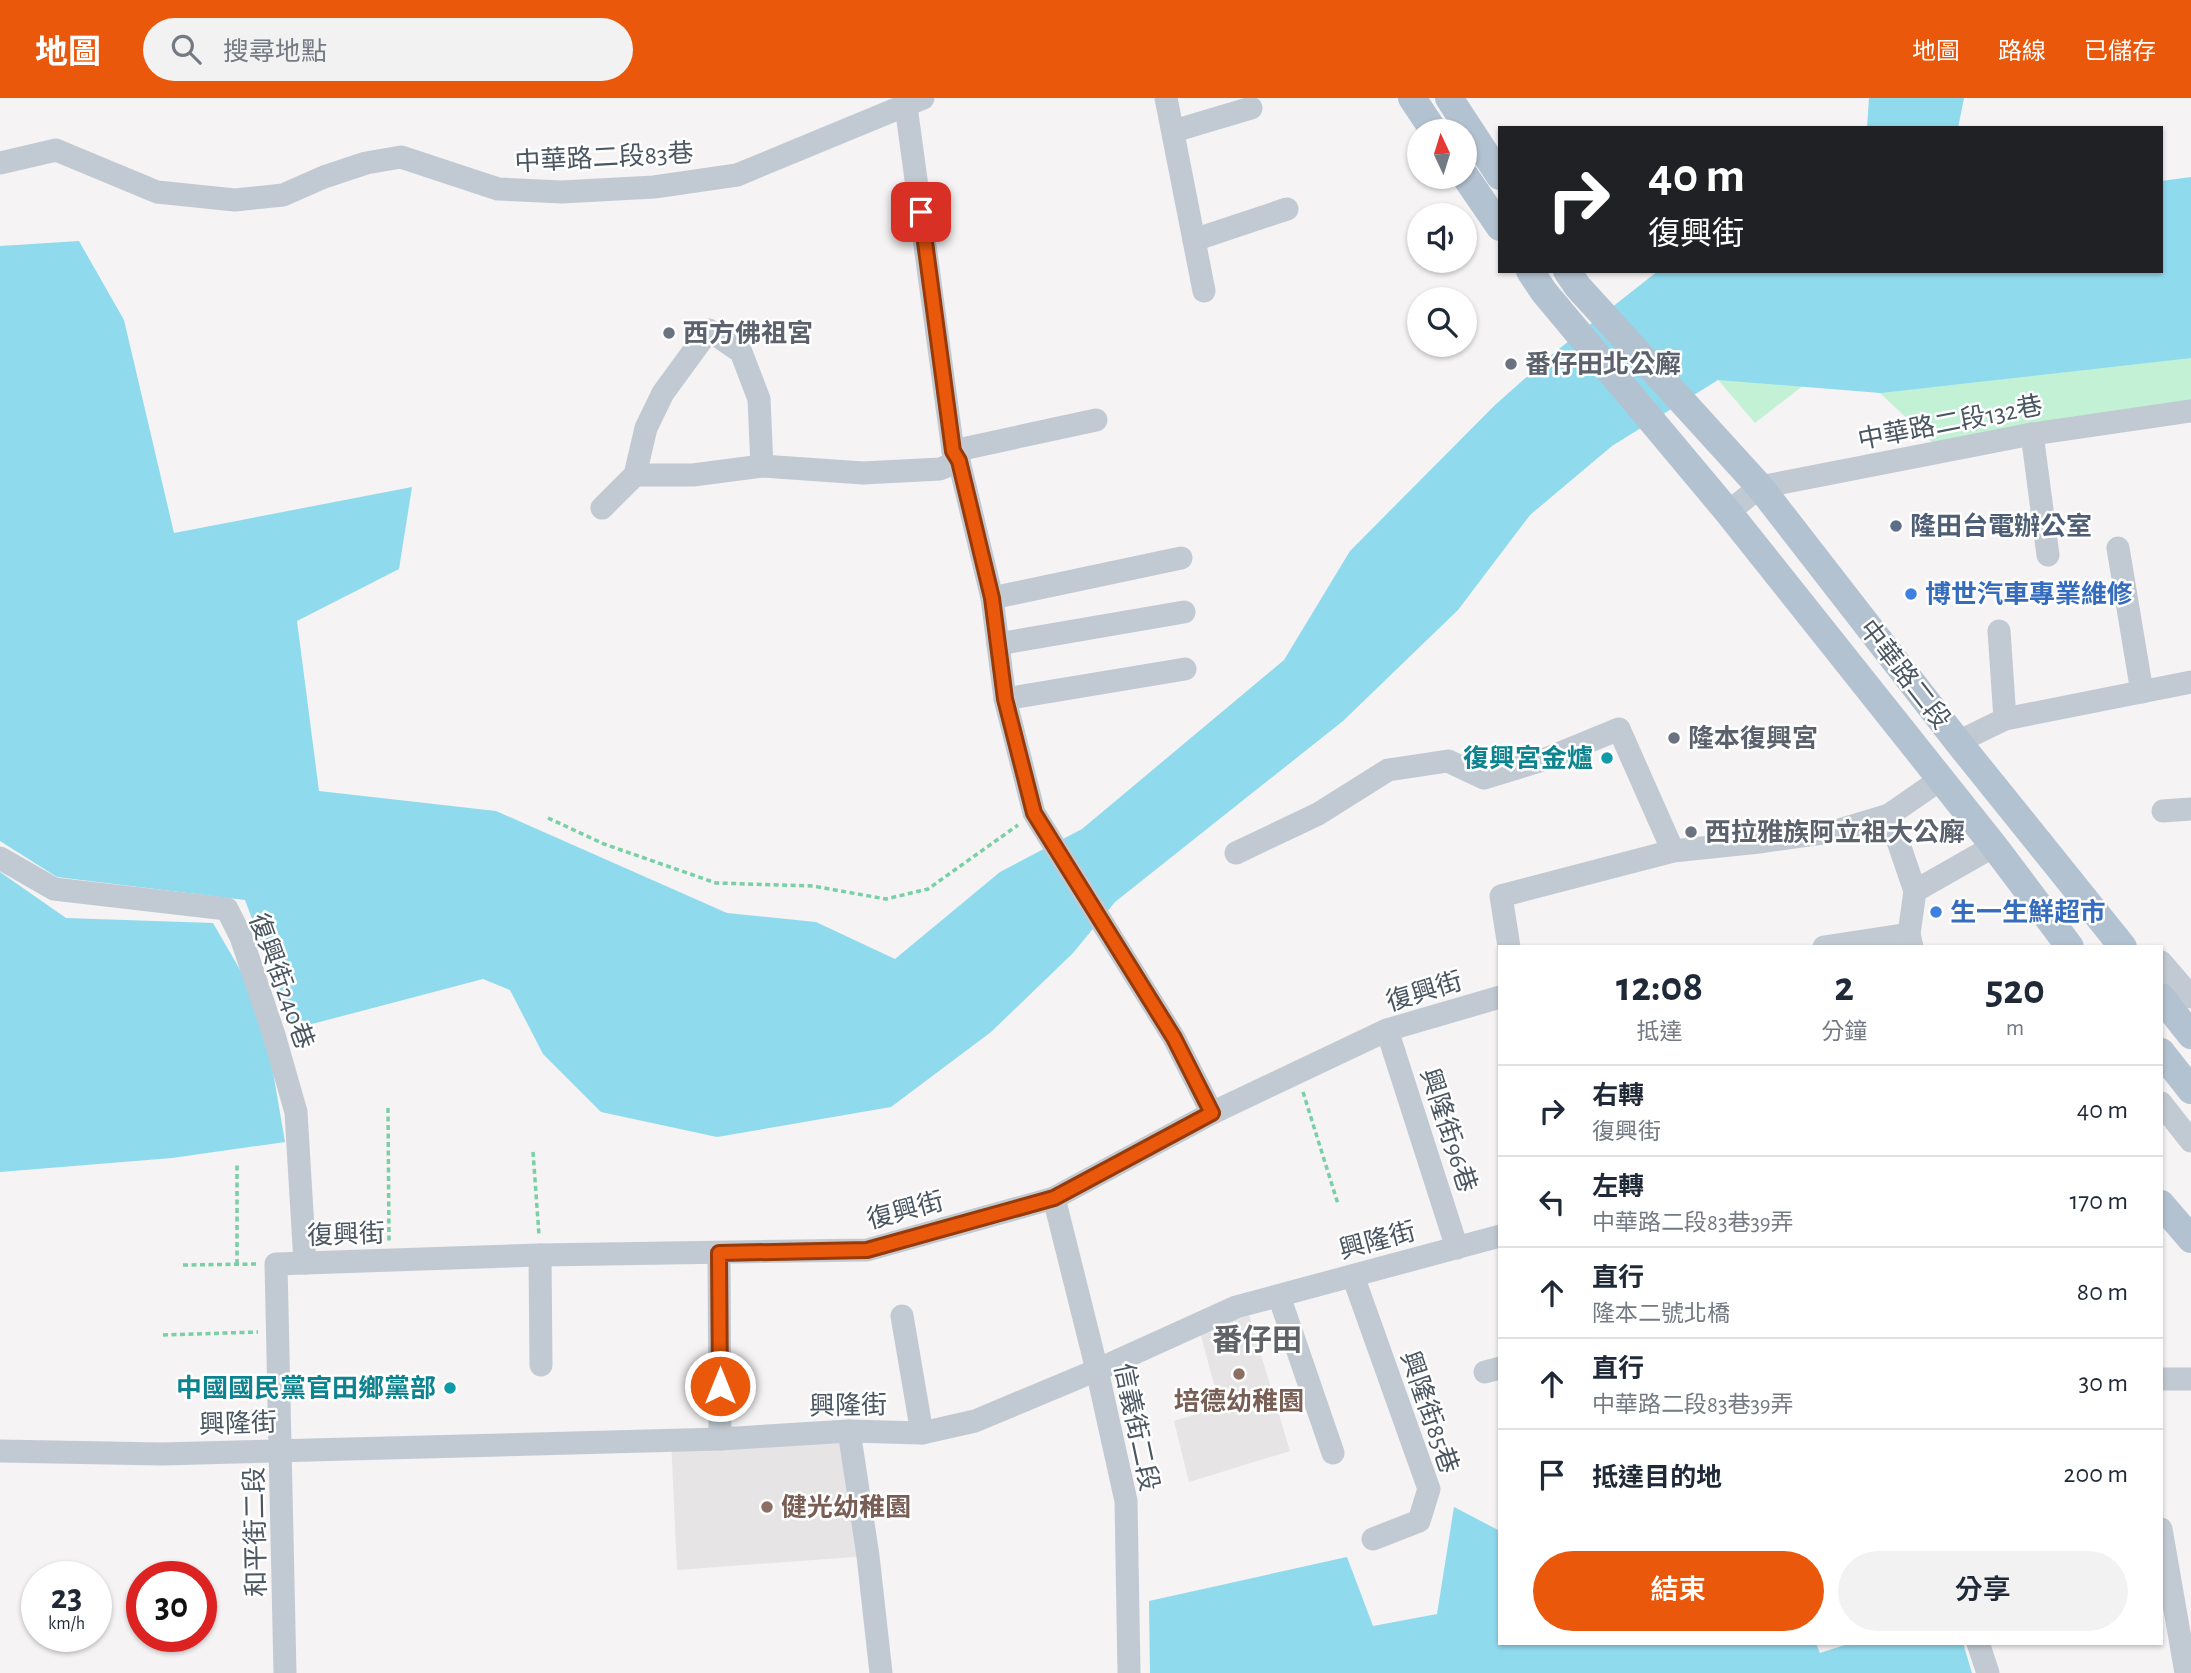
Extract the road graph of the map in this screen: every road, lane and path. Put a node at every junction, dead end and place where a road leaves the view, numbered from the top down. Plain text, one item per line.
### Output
1 (1167, 98) edge
2 (1412, 98) edge
3 (1448, 98) edge
4 (915, 102) edge
5 (1251, 108) dead end
6 (1426, 119) edge
7 (1174, 131) junction
8 (0, 163) edge
9 (1498, 173) edge
10 (1474, 189) edge
11 (1287, 209) dead end
12 (1498, 224) edge
13 (1194, 240) junction
14 (1573, 279) edge
15 (1537, 282) edge
16 (1204, 291) dead end
17 (2191, 411) edge
18 (1096, 420) dead end
19 (2032, 434) junction
20 (956, 456) junction
21 (762, 466) junction
22 (635, 475) junction
23 (1760, 487) junction
24 (602, 508) dead end
25 (1728, 512) junction
26 (2118, 548) dead end
27 (2048, 555) dead end
28 (1181, 558) dead end
29 (992, 598) junction
30 (1184, 612) dead end
31 (1999, 631) dead end
32 (998, 644) junction
33 (1185, 669) dead end
34 (2191, 682) edge
35 (2142, 692) junction
36 (1005, 699) junction
37 (2005, 719) junction
38 (1958, 742) junction
39 (1941, 779) junction
40 (2191, 809) edge
41 (2163, 811) dead end
42 (1034, 813) junction
43 (1889, 815) junction
44 (548, 818) dead end
45 (1994, 846) junction
46 (1673, 850) junction
47 (1236, 853) dead end
48 (0, 858) edge
49 (1915, 891) junction
50 (1910, 941) edge
51 (1509, 945) edge
52 (1853, 945) edge
53 (2068, 945) edge
54 (2121, 945) edge
55 (2163, 968) edge
56 (1498, 999) edge
57 (2175, 1001) edge
58 (1387, 1030) junction
59 (2191, 1035) edge
60 (2163, 1054) edge
61 (1297, 1073) junction
62 (2187, 1084) edge
63 (2163, 1106) edge
64 (388, 1108) dead end
65 (1212, 1113) junction
66 (2191, 1141) edge
67 (533, 1152) dead end
68 (237, 1164) dead end
69 (1054, 1198) junction
70 (1338, 1204) dead end
71 (2163, 1206) edge
72 (1498, 1237) edge
73 (2191, 1239) edge
74 (1457, 1248) junction
75 (719, 1253) junction
76 (540, 1255) junction
77 (389, 1260) junction
78 (305, 1263) junction
79 (237, 1264) junction
80 (276, 1264) junction
81 (183, 1265) dead end
82 (1353, 1276) junction
83 (1279, 1296) junction
84 (902, 1316) dead end
85 (277, 1332) junction
86 (163, 1335) dead end
87 (541, 1365) dead end
88 (1097, 1370) junction
89 (2163, 1379) edge
90 (2191, 1379) edge
91 (849, 1431) junction
92 (922, 1433) junction
93 (720, 1439) junction
94 (281, 1449) junction
95 (0, 1451) edge
96 (1333, 1453) dead end
97 (1373, 1539) dead end
98 (2163, 1541) edge
99 (1979, 1645) edge
100 (285, 1673) edge
101 (881, 1673) edge
102 (1129, 1673) edge
103 (1988, 1673) edge
104 (2186, 1673) edge

1 - 7 street
2 - 6 main road
3 - 9 main road
4 - 8 street, 中華路二段83巷
4 - 20 street
5 - 7 street
7 - 13 street
10 - 12 main road
11 - 13 street
13 - 16 street
14 - 23 main road, 中華路二段
15 - 25 main road, 中華路二段
17 - 19 street, 中華路二段132巷
18 - 20 street
19 - 23 street, 中華路二段132巷
19 - 27 street
20 - 21 street
20 - 29 street
21 - 22 street
21 - 22 street
22 - 24 street
23 - 25 street, 中華路二段132巷
23 - 38 main road, 中華路二段
25 - 39 main road, 中華路二段
26 - 35 street
28 - 29 street
29 - 32 street
30 - 32 street
31 - 37 street
32 - 36 street
33 - 36 street
34 - 35 street
35 - 37 street
36 - 42 street
37 - 38 street
38 - 54 main road, 中華路二段
39 - 43 street
39 - 45 main road, 中華路二段
40 - 41 street
42 - 44 path
42 - 65 street
43 - 46 street
43 - 49 street
45 - 49 street
45 - 53 main road, 中華路二段
46 - 47 street
46 - 51 street
48 - 78 street, 復興街240巷
49 - 50 street
50 - 52 street
55 - 57 street
56 - 58 street, 復興街
57 - 59 main road
58 - 61 street, 復興街
58 - 74 street, 興隆街96巷
60 - 62 main road
61 - 65 street, 復興街
61 - 70 path
63 - 66 street
64 - 77 path
65 - 69 street, 復興街
67 - 76 path
68 - 79 path
69 - 75 street, 復興街
69 - 88 street, 信義街二段
71 - 73 main road
72 - 74 street, 興隆街
74 - 82 street, 興隆街
75 - 76 street, 復興街
75 - 93 street
76 - 77 street, 復興街
76 - 87 street
77 - 78 street, 復興街
78 - 80 street, 復興街
79 - 80 path
79 - 81 path
80 - 85 street, 和平街二段
82 - 83 street, 興隆街
82 - 97 street, 興隆街85巷
83 - 88 street, 興隆街
83 - 96 street
84 - 92 street
85 - 86 path
85 - 94 street, 和平街二段
88 - 92 street, 興隆街
88 - 102 street, 信義街二段
89 - 90 street
91 - 92 street, 興隆街
91 - 93 street, 興隆街
91 - 101 street
93 - 94 street, 興隆街
94 - 95 street, 興隆街
94 - 100 street, 和平街二段
98 - 104 street
99 - 103 street

